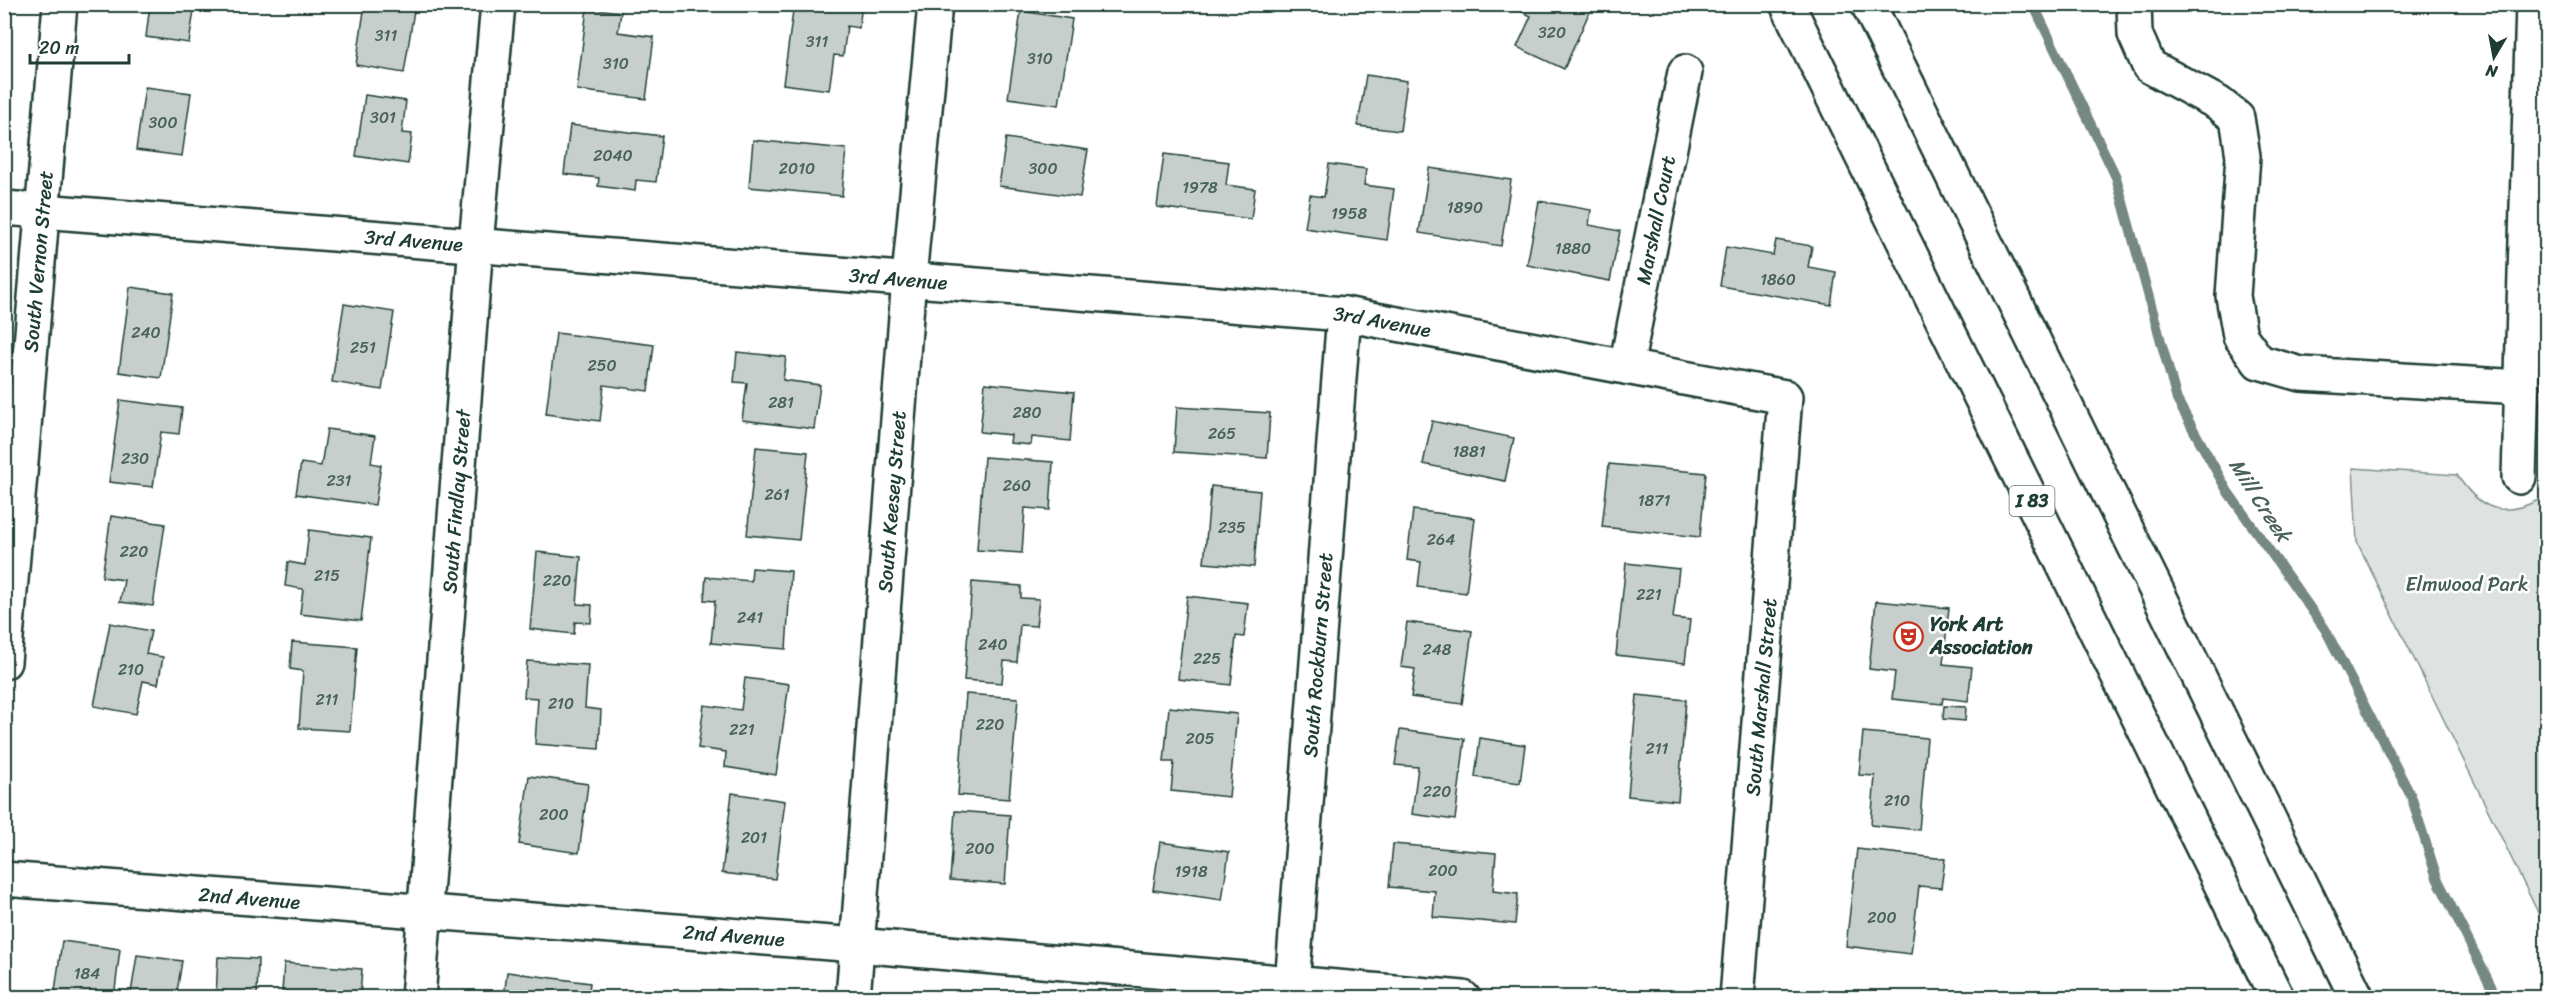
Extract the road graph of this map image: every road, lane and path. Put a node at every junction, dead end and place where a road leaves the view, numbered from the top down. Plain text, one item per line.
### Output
1 (60, 4) edge
2 (498, 4) edge
3 (935, 4) edge
4 (1787, 4) edge
5 (1868, 4) edge
6 (2134, 4) edge
7 (2532, 4) edge
8 (1684, 72) dead end
9 (4, 208) edge
10 (41, 211) junction
11 (476, 244) junction
12 (909, 278) junction
13 (1344, 314) junction
14 (1626, 367) junction
15 (2522, 387) junction
16 (1785, 397) joint
17 (2522, 477) edge
18 (4, 662) edge
19 (4, 879) edge
20 (424, 913) junction
21 (857, 945) junction
22 (1292, 990) edge
23 (418, 998) edge
24 (853, 998) edge
25 (1463, 998) edge
26 (1737, 998) edge
27 (2277, 998) edge
28 (2357, 998) edge

1 - 10 main road, South Vernon Street
2 - 11 main road, South Findlay Street
3 - 12 main road, South Keesey Street
4 - 27 main road, I 83
5 - 28 main road
6 - 15 main road
7 - 15 main road
8 - 14 main road, Marshall Court
9 - 10 main road, 3rd Avenue
10 - 11 main road, 3rd Avenue
10 - 18 main road, South Vernon Street
11 - 12 main road, 3rd Avenue
11 - 20 main road, South Findlay Street
12 - 13 main road, 3rd Avenue
12 - 21 main road, South Keesey Street
13 - 14 main road, 3rd Avenue
13 - 22 main road, South Rockburn Street
14 - 16 main road, 3rd Avenue
15 - 17 main road
16 - 26 main road, South Marshall Street
19 - 20 main road, 2nd Avenue
20 - 21 main road, 2nd Avenue
20 - 23 main road, South Findlay Street
21 - 22 main road, 2nd Avenue
21 - 24 main road, South Keesey Street
22 - 25 main road, 2nd Avenue

